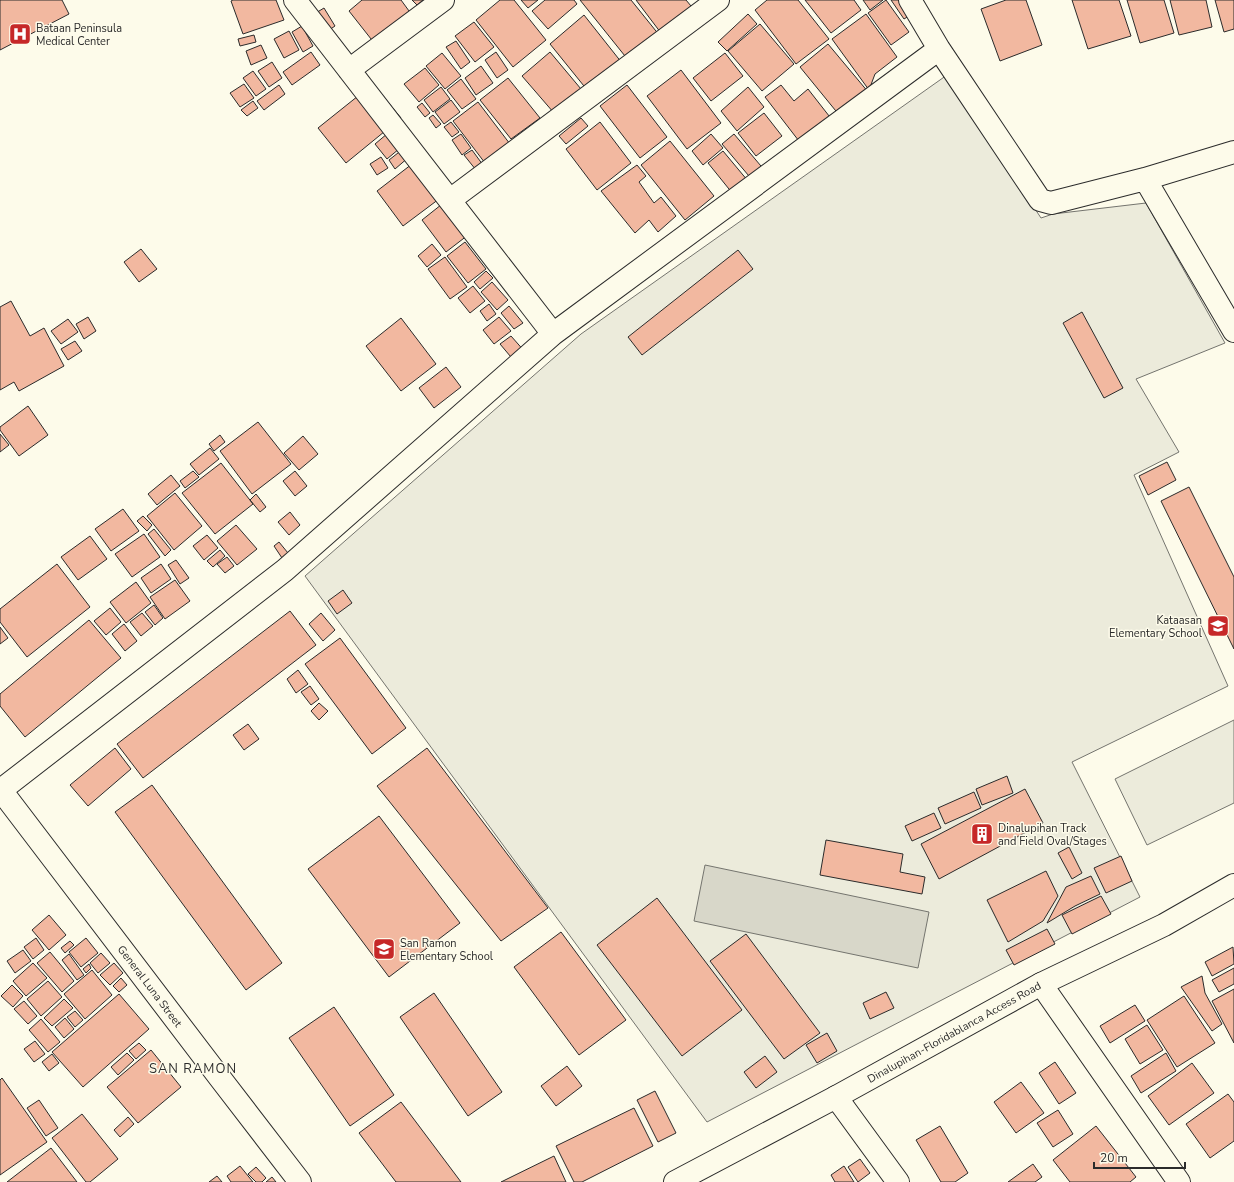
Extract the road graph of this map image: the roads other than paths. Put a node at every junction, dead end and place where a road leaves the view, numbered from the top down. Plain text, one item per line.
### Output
1 (295, 0) edge
2 (443, 0) edge
3 (718, 0) edge
4 (910, 0) edge
5 (939, 49) junction
6 (349, 70) junction
7 (1234, 152) edge
8 (1144, 179) junction
9 (450, 200) junction
10 (1234, 331) edge
11 (553, 334) junction
12 (0, 790) edge
13 (1234, 885) edge
14 (1041, 984) junction
15 (836, 1097) junction
16 (300, 1182) edge
17 (675, 1182) edge
18 (898, 1182) edge
19 (1179, 1182) edge

1 - 6 street
2 - 6 street
3 - 9 street
4 - 5 street
5 - 8 street
5 - 11 street
6 - 9 street
7 - 8 street
8 - 10 street
9 - 11 street
11 - 12 street
12 - 16 street, General Luna Street
13 - 14 street, Dinalupihan-Floridablanca Access Road
14 - 15 street, Dinalupihan-Floridablanca Access Road
14 - 19 street
15 - 17 street, Dinalupihan-Floridablanca Access Road
15 - 18 street

